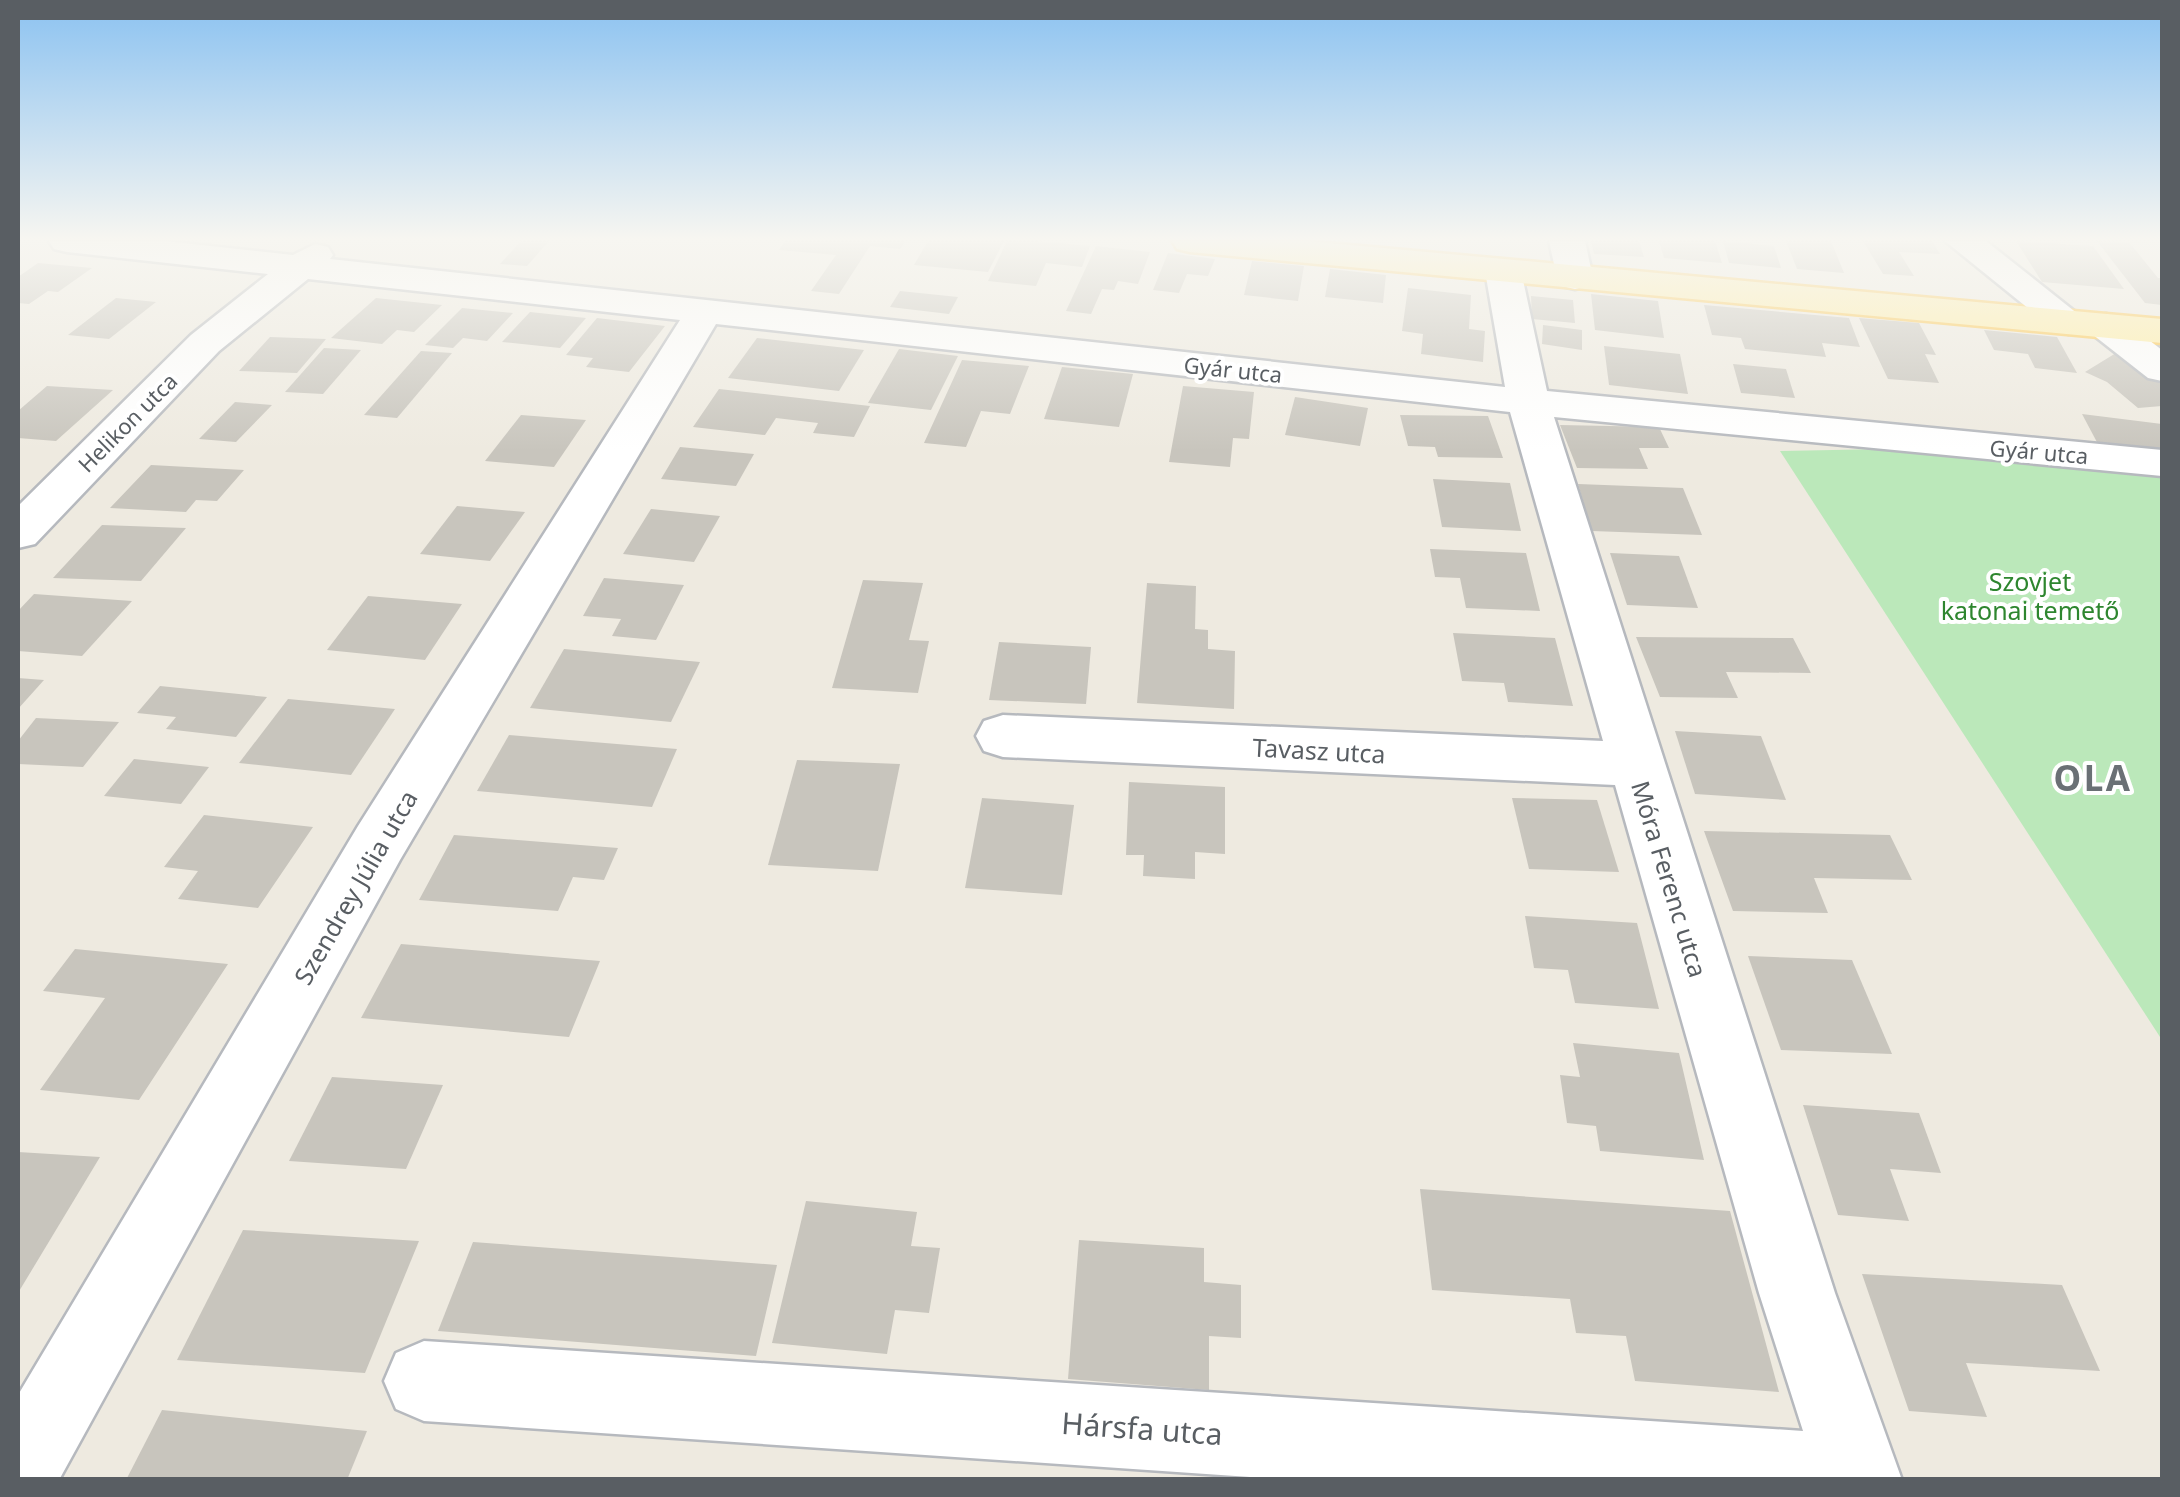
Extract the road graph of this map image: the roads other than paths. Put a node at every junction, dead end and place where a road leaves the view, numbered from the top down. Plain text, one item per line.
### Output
1 (246, 311) edge
2 (705, 311) edge
3 (714, 311) edge
4 (1511, 311) edge
5 (1941, 311) edge
6 (2068, 311) edge
7 (2088, 324) junction
8 (2162, 330) edge
9 (2162, 369) edge
10 (1528, 402) junction
11 (2162, 462) edge
12 (18, 533) edge
13 (1003, 736) dead end
14 (1635, 764) junction
15 (424, 1381) dead end
16 (18, 1472) edge
17 (1860, 1478) edge

1 - 12 street, Helikon utca
2 - 16 street, Szendrey Júlia utca
3 - 10 street, Gyár utca
4 - 10 street, Móra Ferenc utca
5 - 7 main road
6 - 7 street
7 - 8 main road
7 - 9 street
10 - 11 street, Gyár utca
10 - 14 street, Móra Ferenc utca
13 - 14 street, Tavasz utca
14 - 17 street, Móra Ferenc utca
15 - 17 street, Hársfa utca

